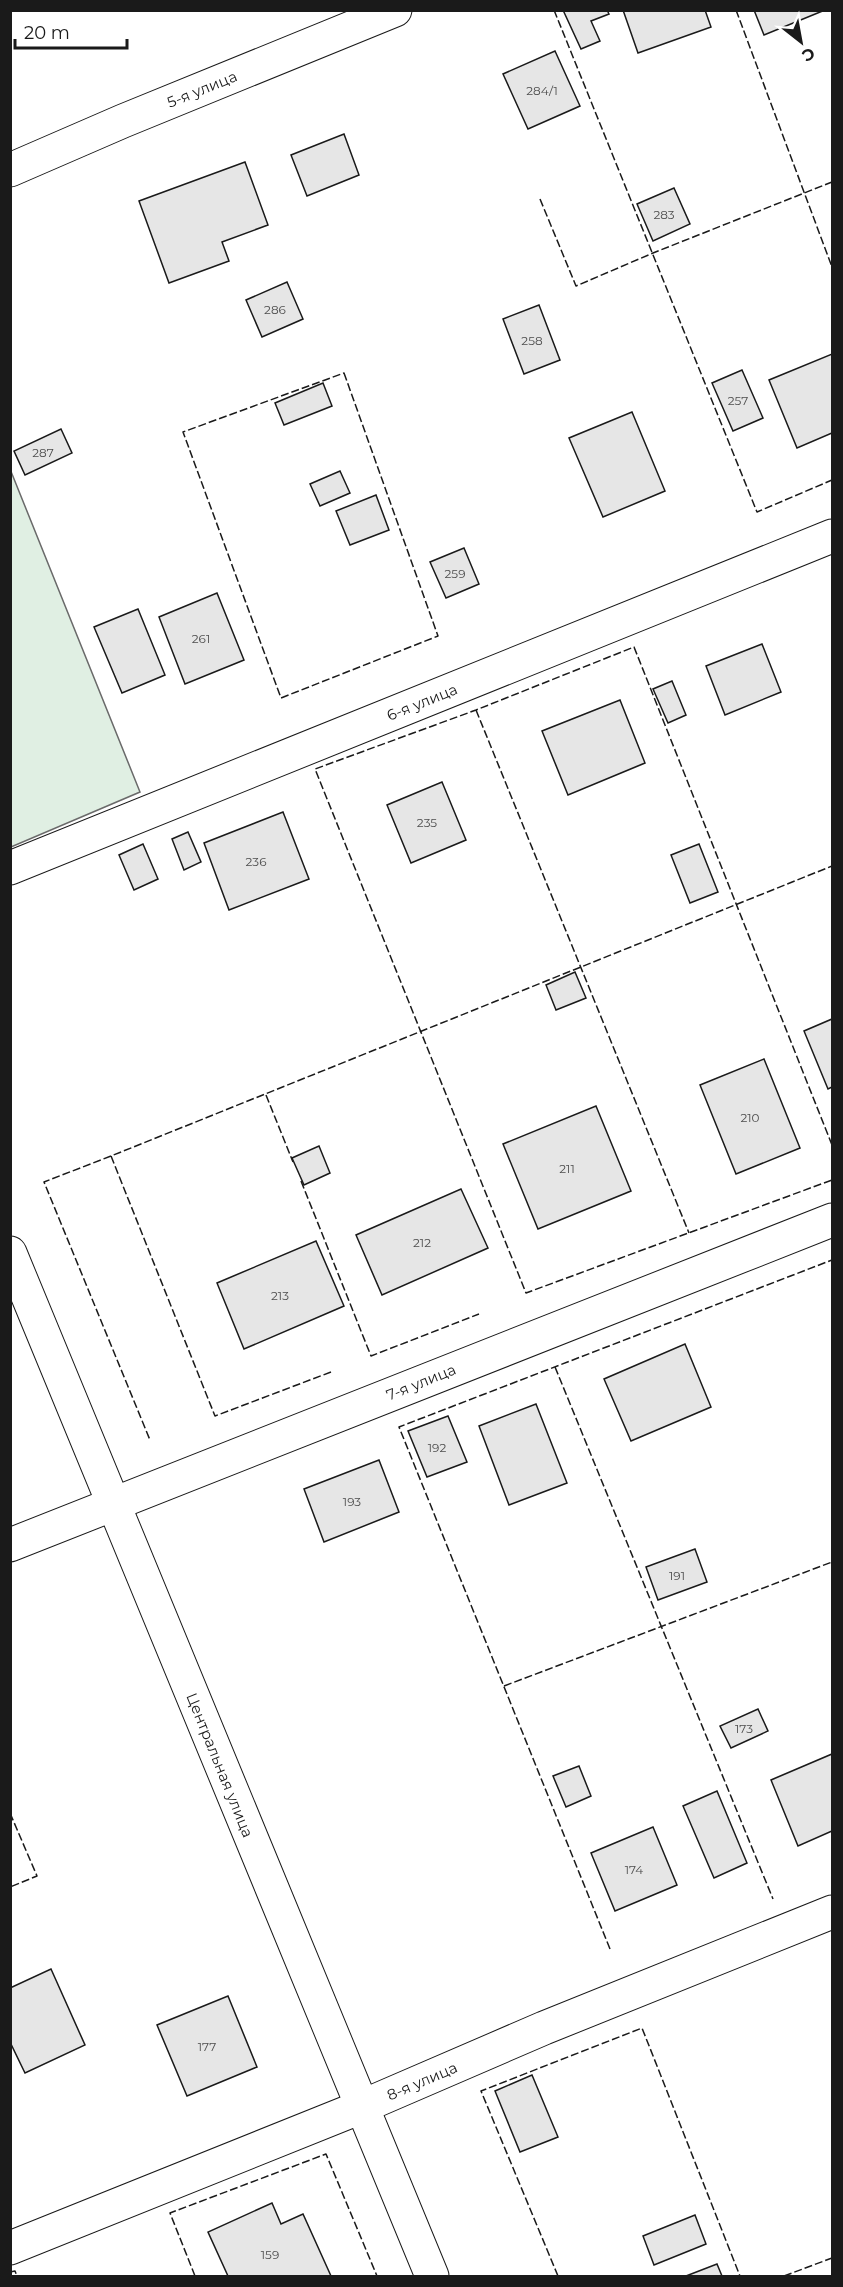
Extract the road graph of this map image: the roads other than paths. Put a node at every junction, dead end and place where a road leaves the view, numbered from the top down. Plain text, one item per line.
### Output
1 (395, 10) edge
2 (10, 170) edge
3 (832, 536) edge
4 (10, 868) edge
5 (832, 1220) edge
6 (10, 1253) edge
7 (113, 1504) junction
8 (10, 1545) edge
9 (832, 1912) edge
10 (361, 2107) junction
11 (10, 2248) edge
12 (432, 2277) edge

1 - 2 street, 5-я улица
3 - 4 street, 6-я улица
5 - 7 street, 7-я улица
6 - 7 street, Центральная улица
7 - 8 street, 7-я улица
7 - 10 street, Центральная улица
9 - 10 street, 8-я улица
10 - 11 street, 8-я улица
10 - 12 street, Центральная улица

